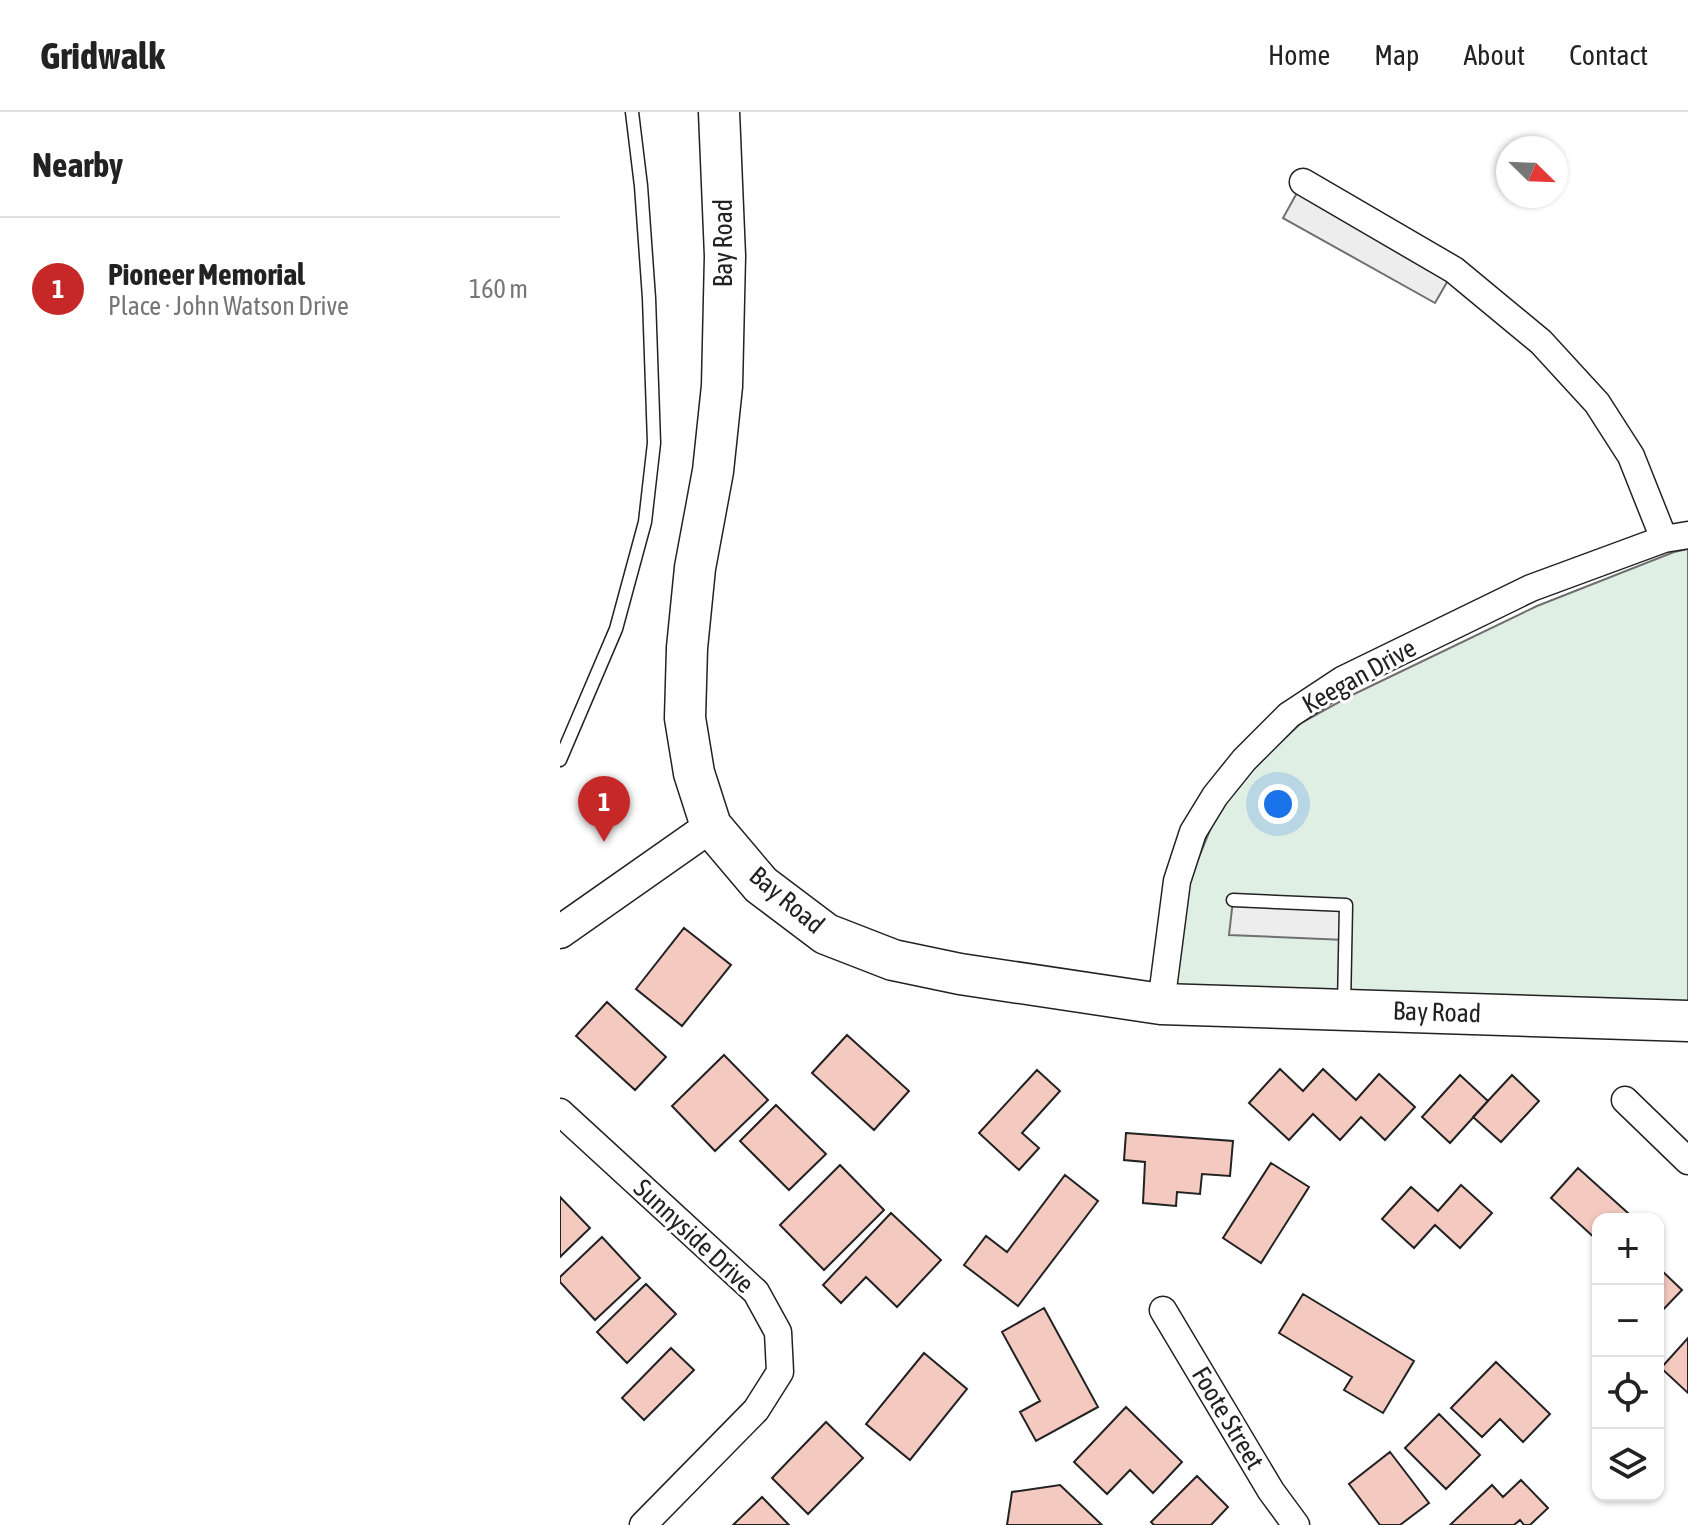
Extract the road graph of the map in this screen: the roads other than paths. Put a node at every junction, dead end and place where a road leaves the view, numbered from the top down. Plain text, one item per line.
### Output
1 (632, 112) edge
2 (719, 112) edge
3 (1303, 182) dead end
4 (1676, 537) edge
5 (560, 760) edge
6 (711, 826) junction
7 (1233, 900) dead end
8 (560, 932) edge
9 (1161, 1004) junction
10 (1344, 1009) junction
11 (1688, 1021) edge
12 (1625, 1100) dead end
13 (560, 1112) edge
14 (1688, 1161) edge
15 (1163, 1310) dead end
16 (643, 1525) edge
17 (1296, 1525) edge

1 - 5 lane
2 - 6 main road, Bay Road
3 - 4 street
4 - 9 street, Keegan Drive
6 - 8 street
6 - 9 main road, Bay Road
7 - 10 lane
9 - 10 main road, Bay Road
10 - 11 main road, Bay Road
12 - 14 street
13 - 16 street, Sunnyside Drive
15 - 17 street, Foote Street

